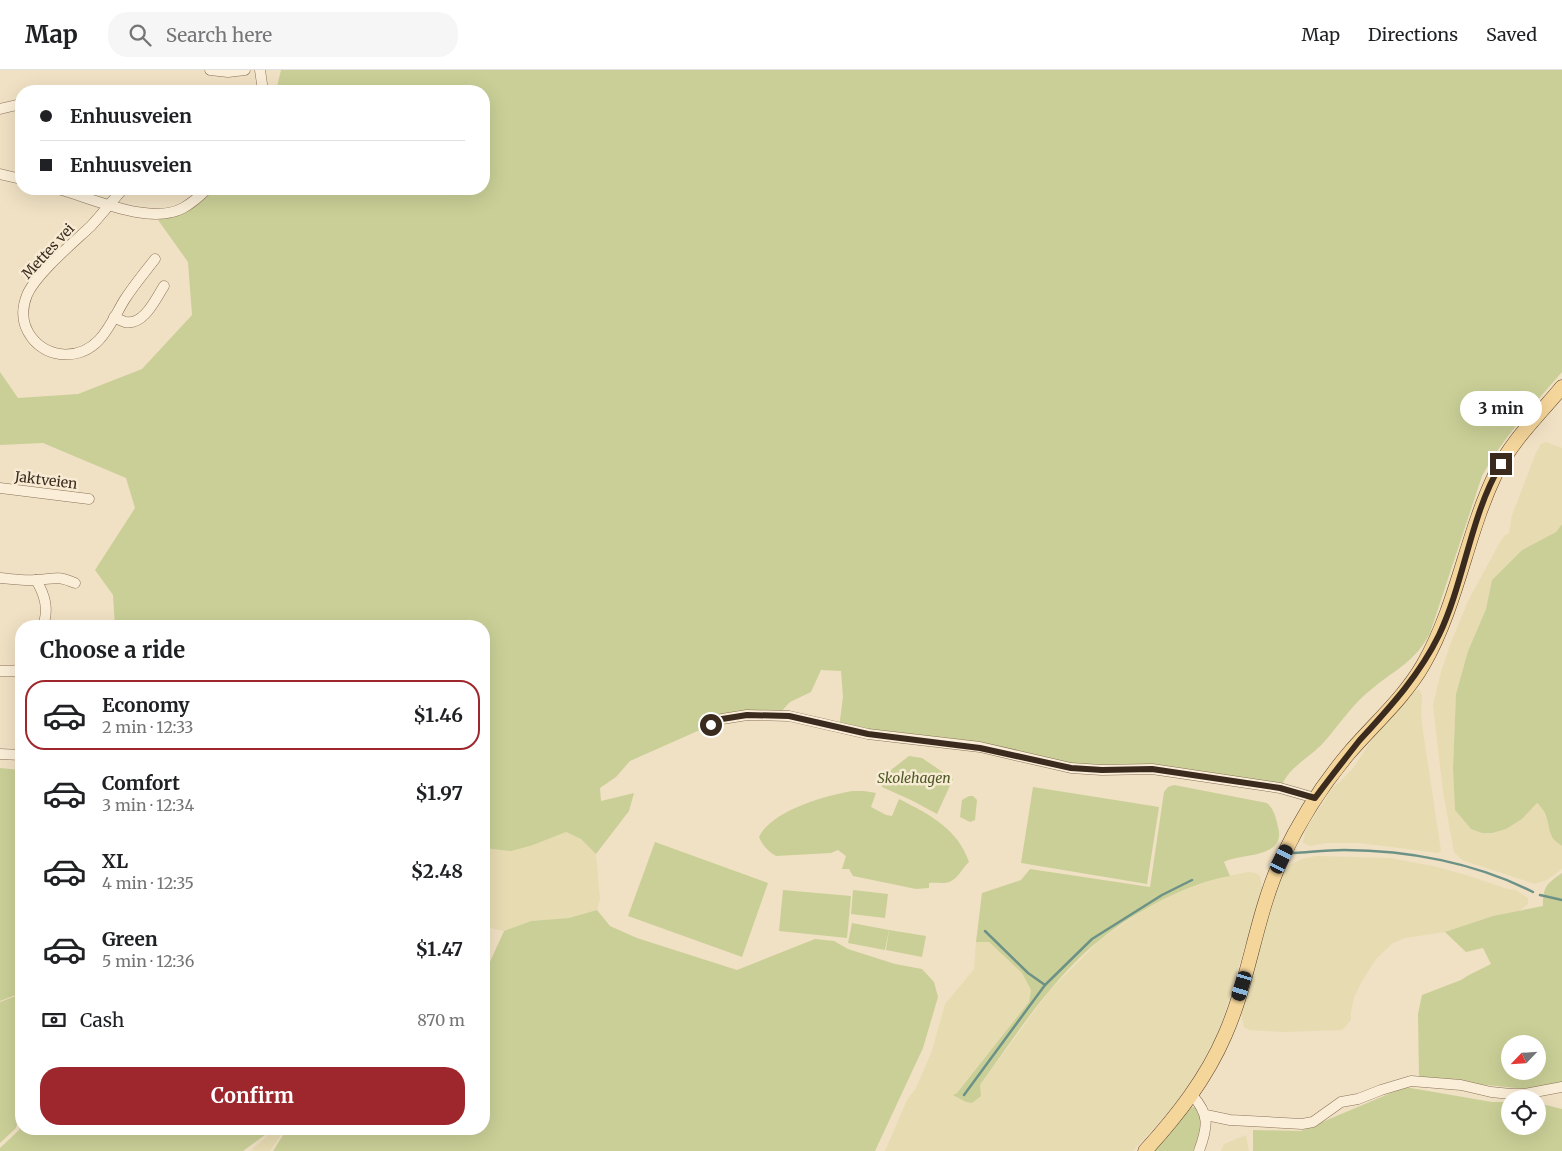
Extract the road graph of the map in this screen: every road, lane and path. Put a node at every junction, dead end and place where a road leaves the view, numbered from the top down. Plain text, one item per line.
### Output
1 (210, 70) edge
2 (245, 70) edge
3 (260, 70) edge
4 (262, 85) edge
5 (15, 105) edge
6 (0, 109) edge
7 (0, 174) edge
8 (15, 178) edge
9 (78, 195) edge
10 (118, 195) edge
11 (199, 195) edge
12 (110, 205) junction
13 (155, 259) dead end
14 (164, 286) dead end
15 (114, 318) junction
16 (1562, 387) edge
17 (0, 488) edge
18 (88, 499) dead end
19 (0, 578) edge
20 (36, 580) junction
21 (75, 583) dead end
22 (45, 620) edge
23 (0, 671) edge
24 (15, 671) edge
25 (711, 725) dead end
26 (0, 754) edge
27 (15, 755) edge
28 (1315, 798) junction
29 (1562, 1087) edge
30 (1192, 1095) junction
31 (1206, 1115) junction
32 (1145, 1151) edge
33 (1199, 1151) edge

1 - 2 street
3 - 4 street
5 - 6 street
7 - 8 street
9 - 12 street
10 - 12 street, Mettes vei
11 - 12 street
12 - 15 street, Mettes vei
13 - 15 street, Mettes vei
14 - 15 street
16 - 28 main road
17 - 18 street, Jaktveien
19 - 20 street
20 - 21 street
20 - 22 street
23 - 24 street
25 - 28 street
26 - 27 street
28 - 30 main road
29 - 31 street
30 - 31 street
30 - 32 main road
31 - 33 street

